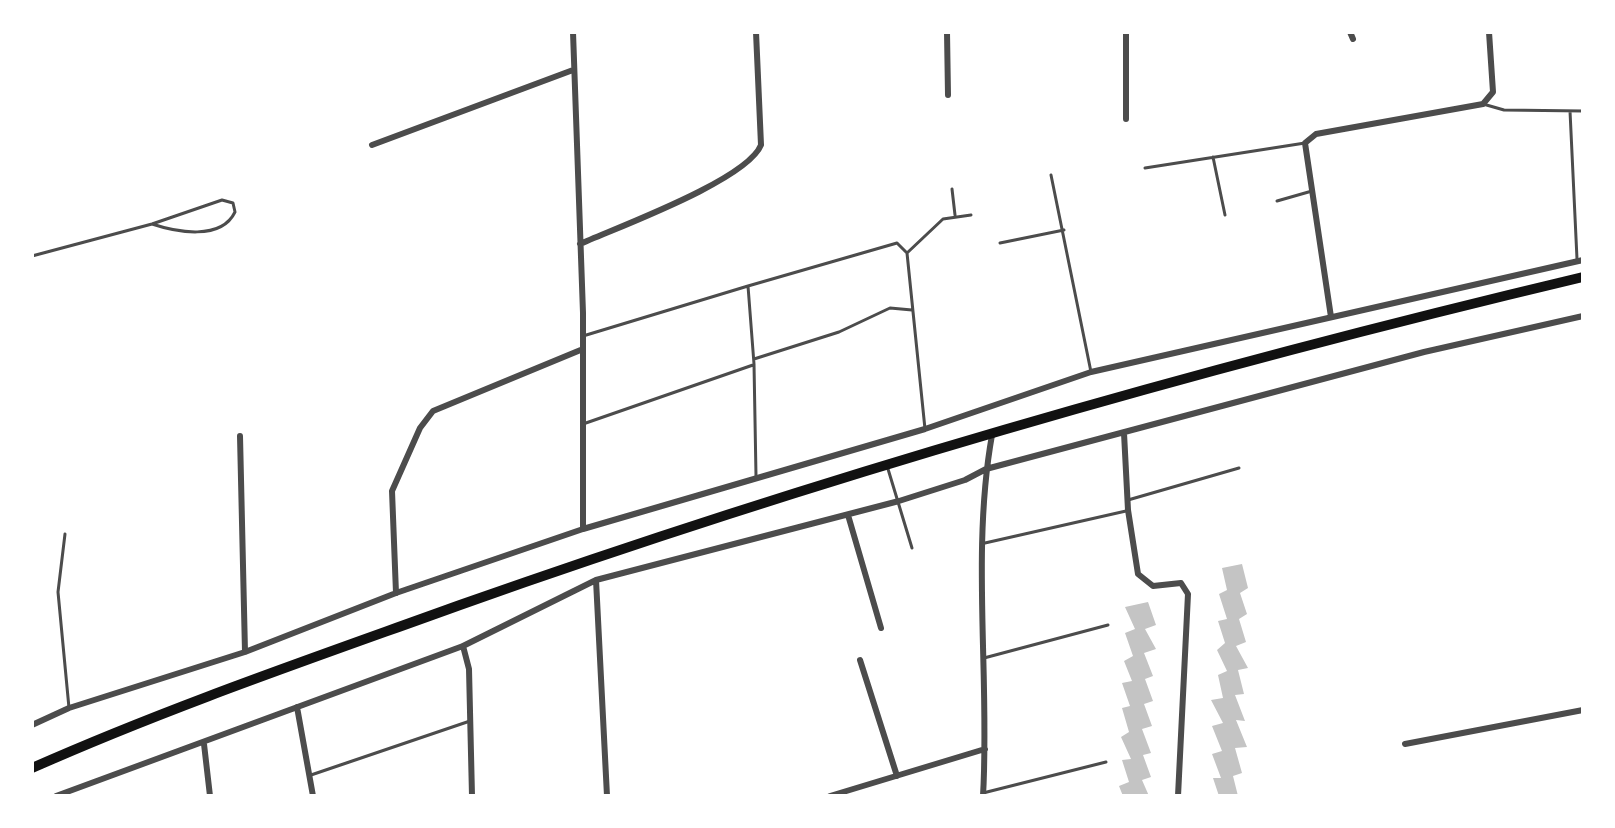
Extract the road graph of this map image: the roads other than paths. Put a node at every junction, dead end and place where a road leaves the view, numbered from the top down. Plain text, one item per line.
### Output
1 (573, 32) edge
2 (756, 32) edge
3 (947, 32) edge
4 (1126, 32) edge
5 (1489, 32) edge
6 (573, 70) junction
7 (948, 95) dead end
8 (1483, 104) junction
9 (1570, 111) junction
10 (1583, 111) edge
11 (1126, 119) dead end
12 (1305, 143) junction
13 (372, 145) dead end
14 (1213, 157) junction
15 (1145, 168) dead end
16 (1051, 175) dead end
17 (952, 189) dead end
18 (1312, 191) junction
19 (1277, 201) dead end
20 (955, 215) junction
21 (971, 215) dead end
22 (1225, 215) dead end
23 (152, 224) junction
24 (1064, 230) junction
25 (1000, 243) dead end
26 (580, 244) junction
27 (907, 253) junction
28 (32, 256) edge
29 (1580, 260) edge
30 (1583, 277) edge
31 (748, 286) junction
32 (914, 310) junction
33 (1583, 316) edge
34 (1331, 317) junction
35 (583, 336) junction
36 (583, 349) junction
37 (754, 362) junction
38 (1091, 372) junction
39 (583, 424) junction
40 (925, 429) junction
41 (1124, 433) junction
42 (992, 435) junction
43 (240, 436) dead end
44 (887, 465) junction
45 (1239, 468) dead end
46 (986, 469) junction
47 (756, 476) junction
48 (1128, 500) junction
49 (899, 501) junction
50 (1128, 510) junction
51 (848, 515) junction
52 (583, 529) junction
53 (65, 534) dead end
54 (985, 543) junction
55 (912, 548) dead end
56 (596, 580) junction
57 (396, 593) junction
58 (1108, 625) dead end
59 (881, 628) dead end
60 (463, 646) junction
61 (245, 652) junction
62 (980, 659) junction
63 (860, 660) dead end
64 (297, 707) junction
65 (69, 708) junction
66 (1583, 710) edge
67 (471, 720) junction
68 (32, 725) edge
69 (204, 744) junction
70 (1405, 744) dead end
71 (985, 749) junction
72 (1106, 762) dead end
73 (32, 768) edge
74 (311, 775) junction
75 (897, 776) junction
76 (983, 794) edge
77 (56, 796) edge
78 (210, 796) edge
79 (313, 796) edge
80 (472, 796) edge
81 (607, 796) edge
82 (830, 796) edge
83 (1178, 796) edge

1 - 6 street
2 - 26 street
3 - 7 street
4 - 11 street
5 - 8 street
6 - 13 street
6 - 26 street
8 - 9 lane
8 - 12 street
9 - 10 lane
9 - 29 lane
12 - 14 lane
12 - 18 street
14 - 15 lane
14 - 22 lane
16 - 24 lane
17 - 20 lane
18 - 19 lane
18 - 34 street
20 - 21 lane
20 - 27 lane
23 - 23 lane
23 - 28 lane
24 - 25 lane
24 - 38 lane
26 - 35 street
27 - 31 lane
27 - 32 lane
29 - 34 street
30 - 42 highway
31 - 35 lane
31 - 37 lane
32 - 37 lane
32 - 40 lane
33 - 41 street
34 - 38 street
35 - 36 street
36 - 39 street
36 - 57 street
37 - 39 lane
37 - 47 lane
38 - 40 street
39 - 52 street
40 - 47 street
41 - 46 street
41 - 48 street
42 - 44 highway
42 - 46 street
43 - 61 street
44 - 49 lane
44 - 73 highway
45 - 48 lane
46 - 49 street
46 - 54 street
47 - 52 street
48 - 50 street
49 - 51 street
49 - 55 lane
50 - 54 lane
50 - 83 street
51 - 56 street
51 - 59 street
52 - 57 street
53 - 65 lane
54 - 62 street
56 - 60 street
56 - 81 street
57 - 61 street
58 - 62 lane
60 - 64 street
60 - 67 street
61 - 65 street
62 - 71 street
63 - 75 street
64 - 69 street
64 - 74 street
65 - 68 street
66 - 70 street
67 - 74 lane
67 - 80 street
69 - 77 street
69 - 78 street
71 - 75 street
71 - 76 street
72 - 76 lane
74 - 79 street
75 - 82 street

